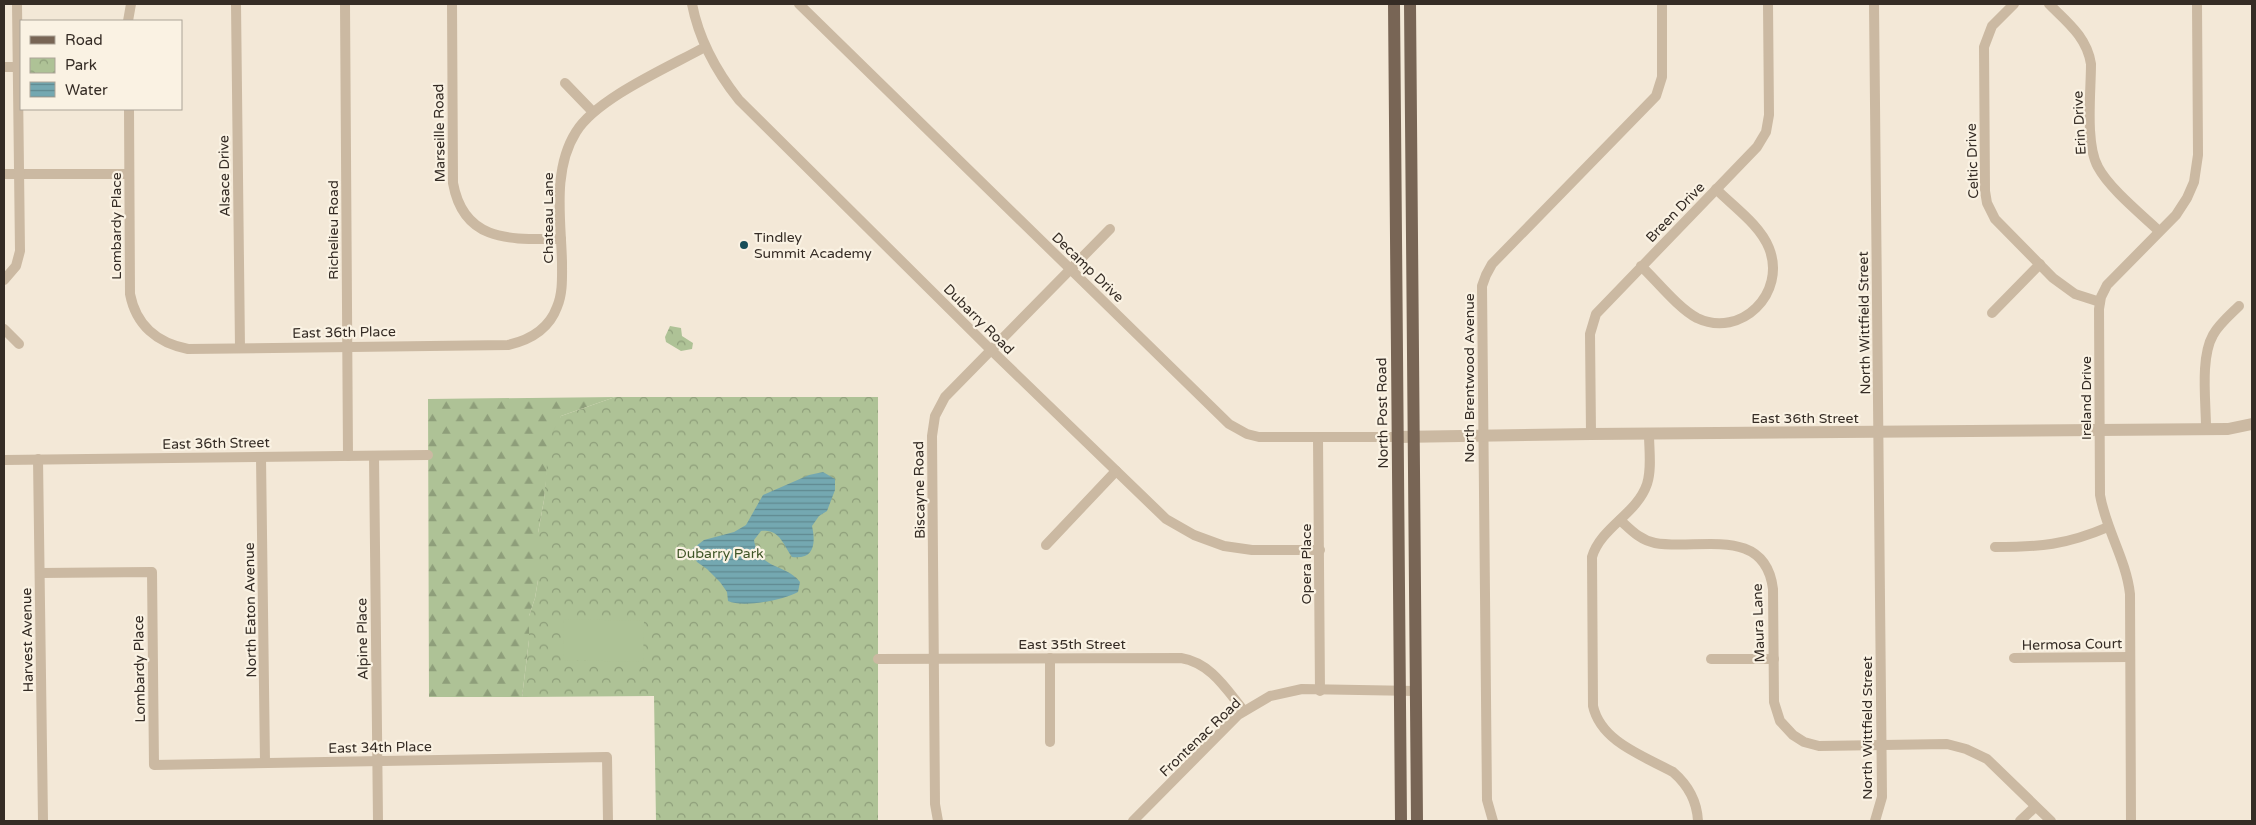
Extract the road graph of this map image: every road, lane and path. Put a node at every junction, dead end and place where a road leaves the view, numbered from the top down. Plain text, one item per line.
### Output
1 (17, 4) edge
2 (131, 4) edge
3 (236, 4) edge
4 (345, 4) edge
5 (452, 4) edge
6 (692, 4) edge
7 (799, 4) edge
8 (1394, 4) edge
9 (1410, 4) edge
10 (1662, 4) edge
11 (1768, 4) edge
12 (1874, 4) edge
13 (2014, 4) edge
14 (2048, 4) edge
15 (2197, 4) edge
16 (128, 20) edge
17 (705, 47) junction
18 (4, 67) edge
19 (18, 67) junction
20 (565, 82) dead end
21 (129, 110) edge
22 (593, 112) junction
23 (4, 174) edge
24 (19, 174) junction
25 (129, 174) junction
26 (1716, 190) junction
27 (1110, 229) dead end
28 (2159, 231) junction
29 (561, 239) junction
30 (2040, 264) junction
31 (1642, 266) junction
32 (1069, 270) junction
33 (4, 280) edge
34 (2100, 302) junction
35 (2239, 306) dead end
36 (1992, 313) dead end
37 (4, 329) edge
38 (154, 335) joint
39 (535, 335) joint
40 (19, 344) dead end
41 (347, 346) junction
42 (240, 348) junction
43 (991, 350) junction
44 (2252, 424) edge
45 (2206, 428) junction
46 (2100, 430) junction
47 (1879, 432) junction
48 (1591, 434) junction
49 (1649, 434) junction
50 (1483, 436) junction
51 (1318, 438) junction
52 (1405, 438) junction
53 (428, 455) dead end
54 (348, 456) junction
55 (374, 456) junction
56 (261, 457) junction
57 (38, 459) junction
58 (4, 460) edge
59 (1116, 471) junction
60 (1620, 520) junction
61 (2108, 527) junction
62 (1046, 545) dead end
63 (1995, 547) dead end
64 (1320, 550) junction
65 (40, 573) junction
66 (2130, 657) junction
67 (935, 658) junction
68 (1050, 658) junction
69 (2014, 658) dead end
70 (878, 659) dead end
71 (1711, 659) dead end
72 (1774, 659) junction
73 (1320, 690) junction
74 (1400, 691) junction
75 (1416, 691) junction
76 (1244, 711) junction
77 (1050, 742) dead end
78 (1881, 745) junction
79 (377, 761) junction
80 (265, 763) junction
81 (154, 765) joint
82 (2035, 806) junction
83 (43, 821) edge
84 (378, 821) edge
85 (608, 821) edge
86 (938, 821) edge
87 (1133, 821) edge
88 (1401, 821) edge
89 (1417, 821) edge
90 (1493, 821) edge
91 (1698, 821) edge
92 (1875, 821) edge
93 (2020, 821) edge
94 (2051, 821) edge
95 (2131, 821) edge

1 - 19 street
2 - 16 street
3 - 42 street, Alsace Drive
4 - 41 street, Richelieu Road
5 - 29 street, Marseille Road
6 - 17 street, Dubarry Road
7 - 32 street, Decamp Drive
8 - 52 main road, North Post Road
9 - 52 main road, North Post Road
10 - 50 street, North Brentwood Avenue
11 - 26 street, Breen Drive
12 - 47 street, North Wittfield Street
13 - 30 street, Celtic Drive
14 - 28 street, Erin Drive
15 - 28 street, Ireland Drive
17 - 22 street, Chateau Lane
17 - 43 street, Dubarry Road
18 - 19 street
19 - 24 street
20 - 22 street
21 - 25 street, Lombardy Place
22 - 29 street, Chateau Lane
23 - 24 street
24 - 25 street
24 - 33 street
25 - 38 street, Lombardy Place
26 - 31 street, Breen Drive
26 - 31 street
27 - 32 street, Biscayne Road
28 - 34 street, Ireland Drive
29 - 39 street, Chateau Lane
30 - 34 street, Celtic Drive
30 - 36 street
31 - 48 street, Breen Drive
32 - 43 street, Biscayne Road
32 - 51 street, Decamp Drive
34 - 46 street, Ireland Drive
35 - 45 street
37 - 40 street
38 - 42 street, East 36th Place
39 - 41 street, East 36th Place
41 - 42 street, East 36th Place
41 - 54 street, Richelieu Road
43 - 59 street, Dubarry Road
43 - 67 street, Biscayne Road
44 - 45 street
45 - 46 street, East 36th Street
46 - 47 street, East 36th Street
46 - 61 street, Ireland Drive
47 - 49 street, East 36th Street
47 - 78 street, North Wittfield Street
48 - 49 street, East 36th Street
48 - 50 street, East 36th Street
49 - 60 street
50 - 52 street, East 36th Street
50 - 90 street, North Brentwood Avenue
51 - 52 street, Decamp Drive
51 - 64 street, Opera Place
52 - 74 main road, North Post Road
52 - 75 main road, North Post Road
53 - 55 street, East 36th Street
54 - 55 street, East 36th Street
54 - 56 street, East 36th Street
55 - 79 street, Alpine Place
56 - 57 street, East 36th Street
56 - 80 street, North Eaton Avenue
57 - 58 street, East 36th Street
57 - 65 street, Harvest Avenue
59 - 62 street
59 - 64 street, Dubarry Road
60 - 72 street, Maura Lane
60 - 91 street
61 - 63 street
61 - 66 street, Ireland Drive
64 - 73 street, Opera Place
65 - 81 street, Lombardy Place
65 - 83 street, Harvest Avenue
66 - 69 street, Hermosa Court
66 - 95 street, Ireland Drive
67 - 68 street, East 35th Street
67 - 70 street, East 35th Street
67 - 86 street, Biscayne Road
68 - 76 street, East 35th Street
68 - 77 street
71 - 72 street
72 - 78 street, Maura Lane
73 - 74 street, Frontenac Road
73 - 76 street, Frontenac Road
74 - 75 street, Frontenac Road
74 - 88 main road, North Post Road
75 - 89 main road, North Post Road
76 - 87 street, Frontenac Road
78 - 82 street
78 - 92 street, North Wittfield Street
79 - 80 street, East 34th Place
79 - 84 street, Alpine Place
79 - 85 street, East 34th Place
80 - 81 street, East 34th Place
82 - 93 street
82 - 94 street

